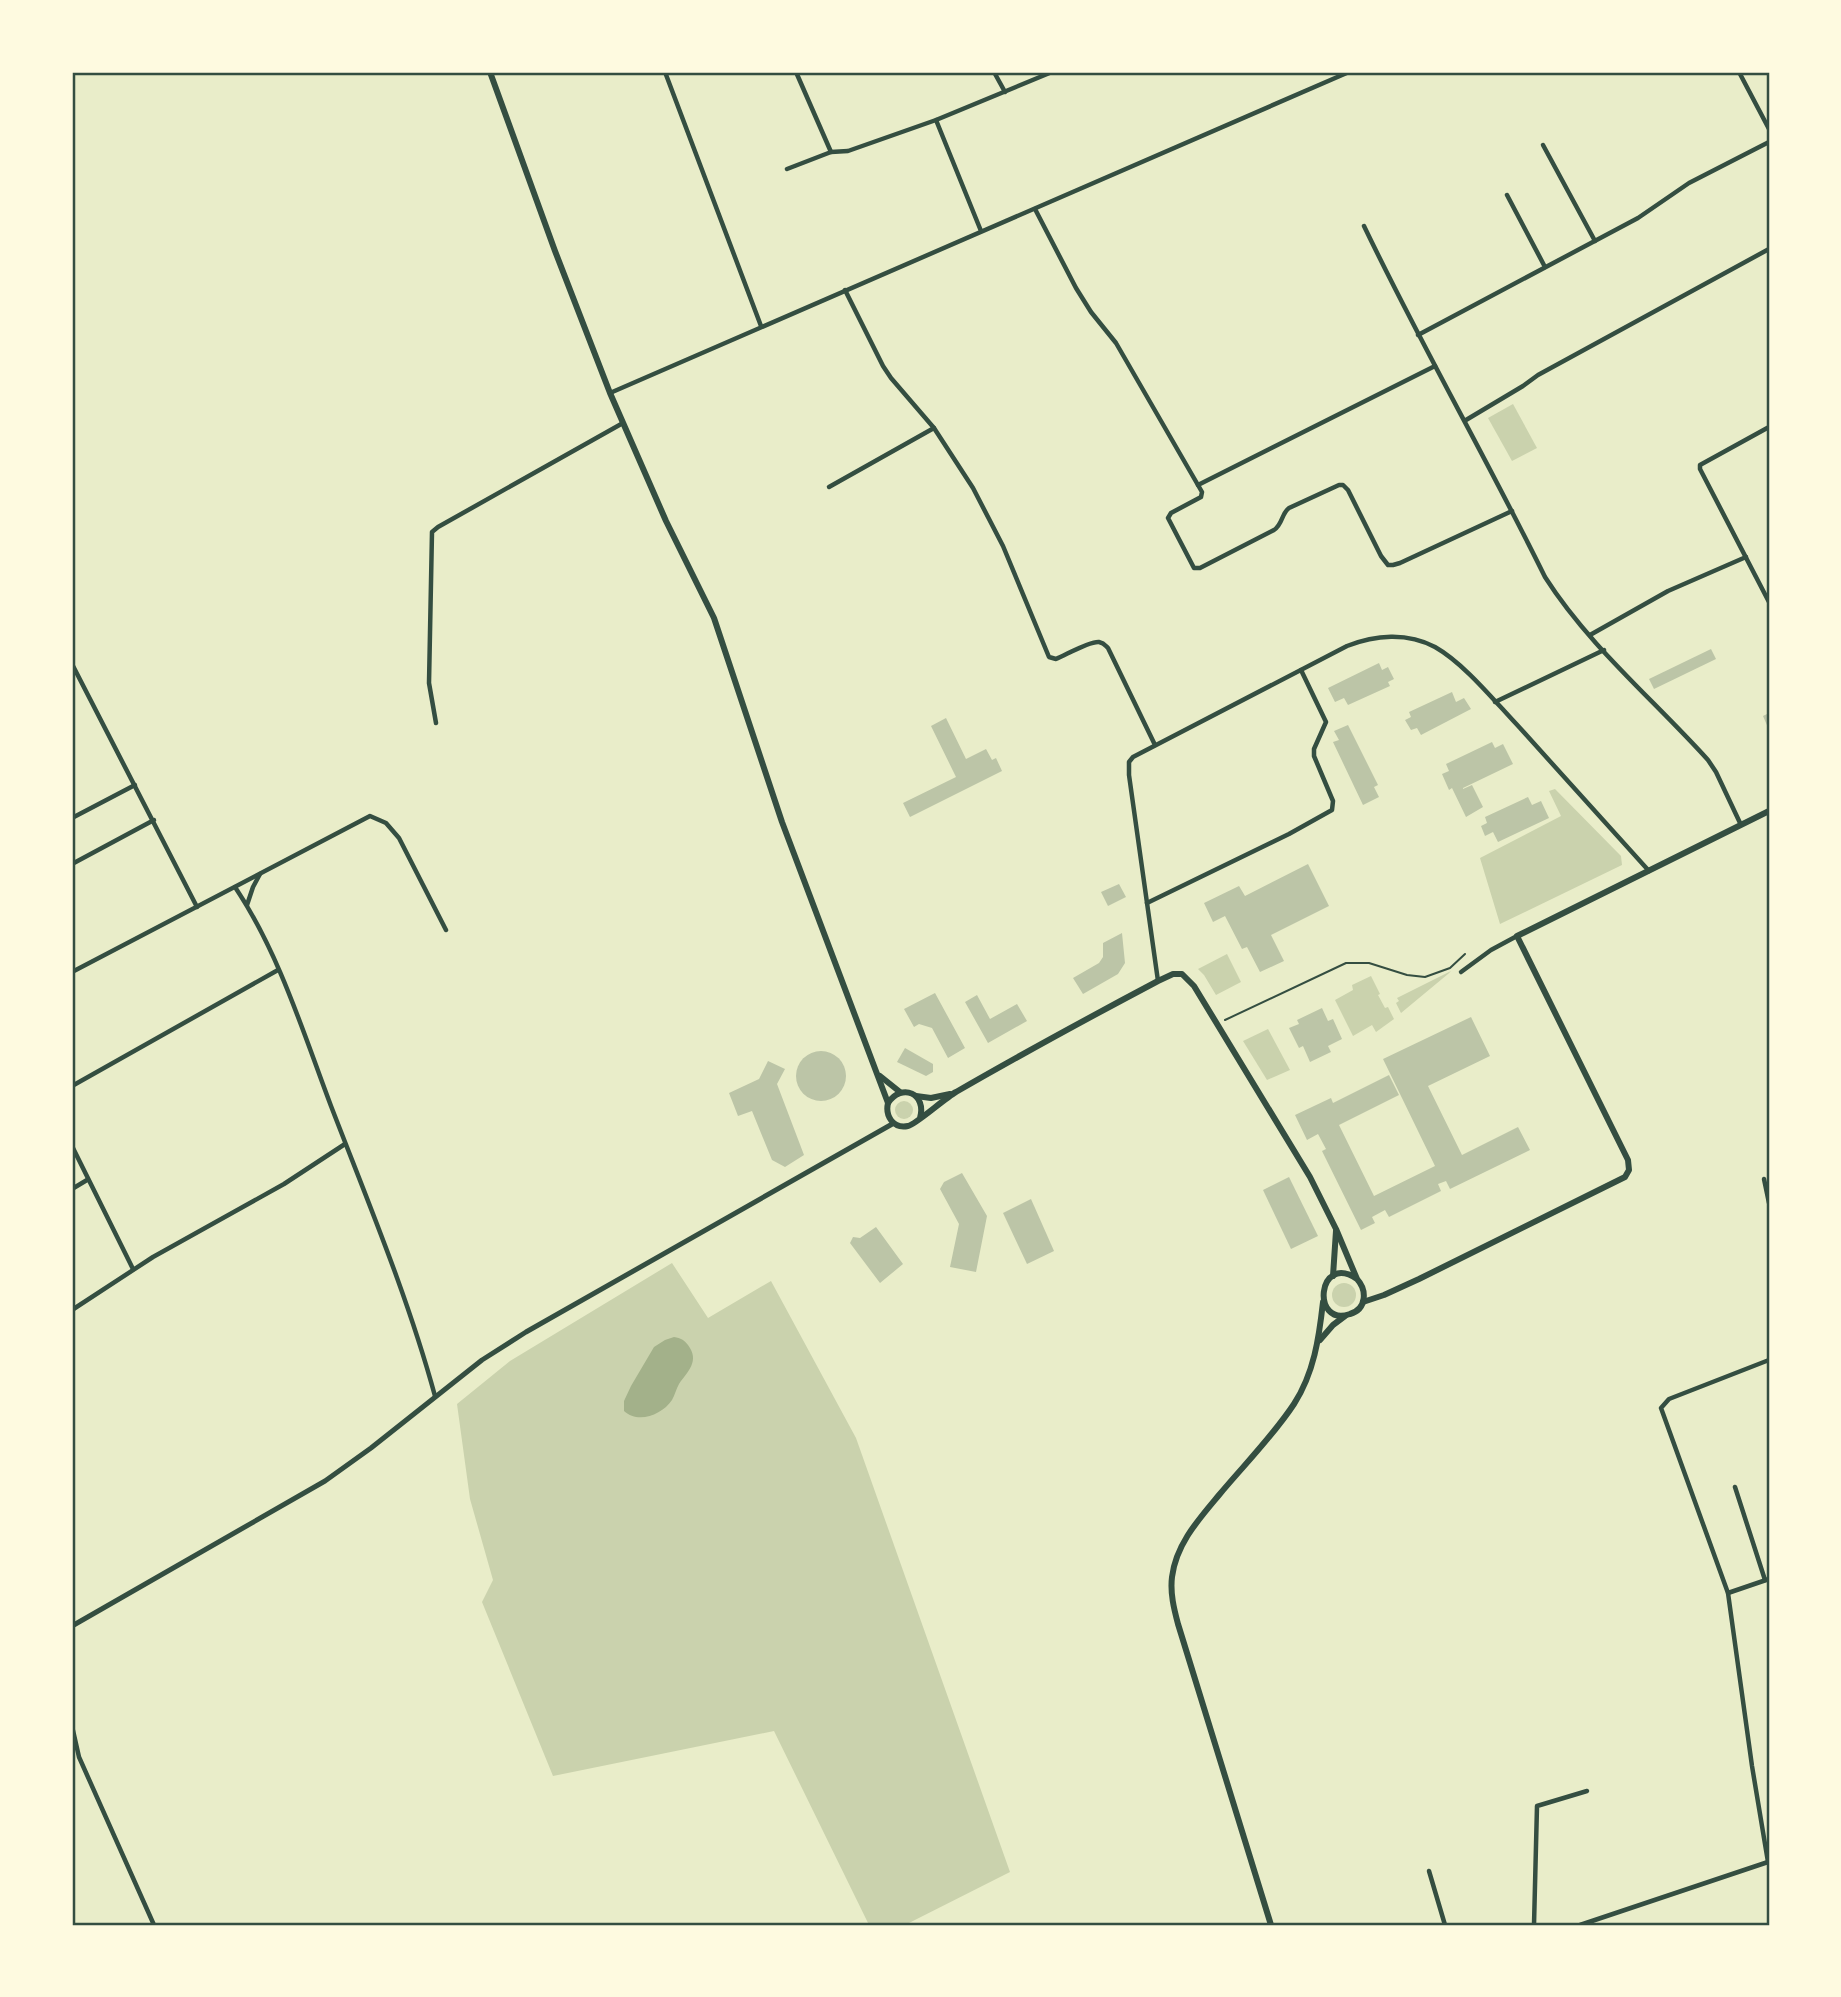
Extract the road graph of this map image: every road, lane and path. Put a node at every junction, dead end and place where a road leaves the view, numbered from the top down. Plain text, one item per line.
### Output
1 (490, 72) edge
2 (665, 72) edge
3 (796, 72) edge
4 (994, 72) edge
5 (1052, 72) edge
6 (1349, 72) edge
7 (1739, 72) edge
8 (1005, 92) junction
9 (936, 120) junction
10 (1769, 129) edge
11 (1769, 142) edge
12 (1543, 145) dead end
13 (831, 152) junction
14 (787, 169) dead end
15 (1507, 195) dead end
16 (1035, 209) junction
17 (1364, 226) dead end
18 (981, 231) junction
19 (1595, 241) junction
20 (1769, 249) edge
21 (1545, 267) junction
22 (845, 290) junction
23 (761, 327) junction
24 (1418, 335) junction
25 (1434, 366) junction
26 (610, 393) junction
27 (1466, 420) junction
28 (623, 423) junction
29 (1769, 427) edge
30 (934, 428) junction
31 (1198, 485) junction
32 (830, 487) dead end
33 (1513, 511) junction
34 (1746, 557) junction
35 (1769, 603) edge
36 (1590, 635) junction
37 (1604, 650) junction
38 (72, 664) edge
39 (1301, 670) junction
40 (1496, 702) junction
41 (436, 723) dead end
42 (1156, 745) junction
43 (135, 785) junction
44 (1769, 811) edge
45 (72, 818) edge
46 (153, 820) junction
47 (1741, 825) junction
48 (72, 864) edge
49 (1649, 871) junction
50 (261, 874) junction
51 (235, 887) junction
52 (1147, 903) junction
53 (247, 906) junction
54 (197, 907) junction
55 (446, 930) dead end
56 (1517, 936) junction
57 (1465, 954) dead end
58 (278, 970) junction
59 (72, 972) edge
60 (1461, 972) dead end
61 (1158, 981) junction
62 (1225, 1020) dead end
63 (878, 1074) junction
64 (72, 1086) edge
65 (900, 1092) junction
66 (955, 1093) junction
67 (916, 1096) junction
68 (888, 1103) junction
69 (920, 1118) junction
70 (894, 1123) junction
71 (345, 1144) junction
72 (72, 1146) edge
73 (1764, 1179) dead end
74 (87, 1180) junction
75 (72, 1189) edge
76 (1769, 1203) edge
77 (1336, 1229) junction
78 (133, 1269) junction
79 (1333, 1276) junction
80 (1357, 1279) junction
81 (1364, 1290) junction
82 (1384, 1295) junction
83 (1323, 1301) junction
84 (1363, 1303) junction
85 (72, 1310) edge
86 (1347, 1315) junction
87 (1318, 1341) junction
88 (1769, 1360) edge
89 (435, 1396) junction
90 (1735, 1487) dead end
91 (1767, 1579) edge
92 (1728, 1593) junction
93 (72, 1626) edge
94 (72, 1726) edge
95 (1587, 1791) dead end
96 (1768, 1862) edge
97 (1429, 1871) dead end
98 (154, 1925) edge
99 (1271, 1925) edge
100 (1445, 1925) edge
101 (1534, 1925) edge
102 (1580, 1925) edge

1 - 26 main road
2 - 23 street
3 - 13 street
4 - 8 street
5 - 8 street
6 - 16 street
7 - 10 street
8 - 9 street
9 - 13 street
9 - 18 street
11 - 19 street
12 - 19 street
13 - 14 street
15 - 21 street
16 - 18 street
16 - 31 street
17 - 24 street
18 - 22 street
19 - 21 street
20 - 27 street
21 - 24 street
22 - 23 street
22 - 30 street
23 - 26 street
24 - 25 street
25 - 27 street
25 - 31 street
26 - 28 main road
27 - 33 street
28 - 41 street
28 - 63 main road
29 - 34 street
30 - 32 street
30 - 42 street
31 - 33 street
33 - 36 street
34 - 35 street
34 - 36 street
36 - 37 street
37 - 40 street
37 - 47 street
38 - 43 street
39 - 40 street
39 - 42 street
39 - 52 street
40 - 49 street
42 - 52 street
43 - 45 street
43 - 46 street
44 - 47 main road
46 - 48 street
46 - 54 street
47 - 49 main road
49 - 56 main road
50 - 51 street
50 - 53 street
50 - 55 street
51 - 53 street
51 - 54 street
52 - 61 street
53 - 58 street
54 - 59 street
56 - 60 street
56 - 82 main road
57 - 62 path
58 - 64 street
58 - 71 street
61 - 66 main road
61 - 77 main road
63 - 65 main road
63 - 68 main road
65 - 67 main road
65 - 68 main road
66 - 67 main road
66 - 69 main road
67 - 69 main road
68 - 70 main road
69 - 70 main road
70 - 89 street
71 - 78 street
71 - 89 street
72 - 74 street
73 - 76 street
74 - 75 street
74 - 78 street
77 - 79 main road
77 - 80 main road
78 - 85 street
79 - 80 main road
79 - 83 main road
80 - 81 main road
81 - 82 main road
81 - 84 main road
82 - 84 main road
83 - 86 main road
83 - 87 main road
84 - 86 main road
86 - 87 main road
87 - 99 main road
88 - 92 street
89 - 93 street
90 - 91 street
91 - 92 street
92 - 96 street
94 - 98 street
95 - 101 street
96 - 102 street
97 - 100 street

